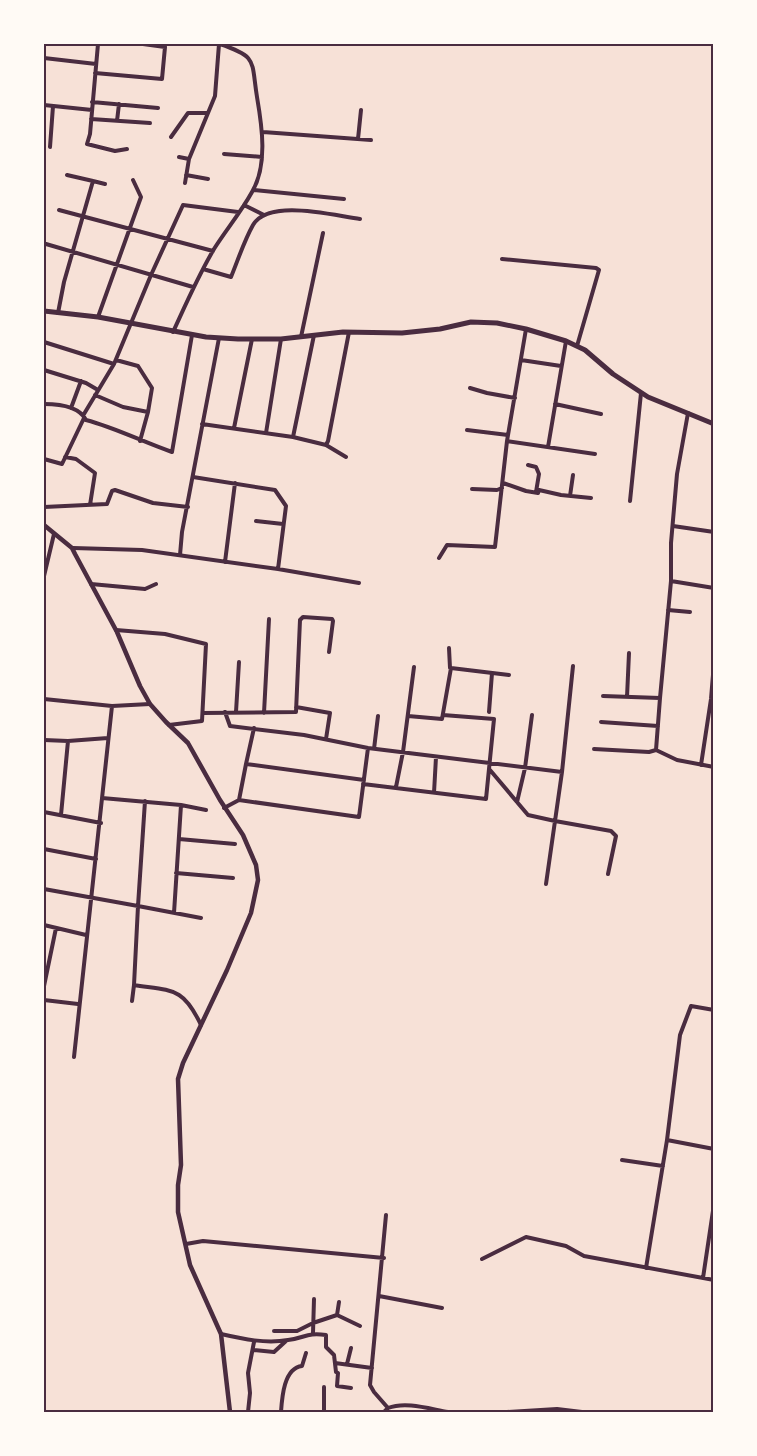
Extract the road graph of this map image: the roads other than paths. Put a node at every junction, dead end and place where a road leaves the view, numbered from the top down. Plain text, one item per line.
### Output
1 (98, 44) edge
2 (143, 44) edge
3 (219, 44) edge
4 (44, 58) edge
5 (96, 64) junction
6 (95, 72) junction
7 (92, 102) junction
8 (119, 104) junction
9 (44, 105) edge
10 (53, 106) junction
11 (158, 108) dead end
12 (92, 110) junction
13 (361, 110) dead end
14 (208, 113) junction
15 (91, 119) junction
16 (117, 121) junction
17 (150, 123) dead end
18 (263, 132) junction
19 (171, 137) dead end
20 (358, 139) junction
21 (371, 140) dead end
22 (50, 147) dead end
23 (127, 149) dead end
24 (224, 154) dead end
25 (179, 157) dead end
26 (261, 157) junction
27 (189, 159) junction
28 (186, 174) junction
29 (68, 175) dead end
30 (208, 179) dead end
31 (133, 180) dead end
32 (93, 181) junction
33 (185, 183) dead end
34 (105, 184) dead end
35 (254, 190) junction
36 (345, 199) dead end
37 (244, 205) junction
38 (59, 210) dead end
39 (238, 213) junction
40 (264, 215) junction
41 (82, 216) junction
42 (360, 219) dead end
43 (130, 229) junction
44 (323, 233) dead end
45 (168, 240) junction
46 (46, 244) dead end
47 (213, 251) junction
48 (73, 253) junction
49 (502, 259) dead end
50 (116, 265) junction
51 (203, 269) junction
52 (151, 275) junction
53 (193, 287) junction
54 (44, 311) edge
55 (58, 313) junction
56 (98, 317) junction
57 (130, 324) junction
58 (526, 329) junction
59 (173, 332) junction
60 (349, 332) junction
61 (192, 335) junction
62 (314, 335) junction
63 (301, 337) junction
64 (219, 338) junction
65 (252, 339) junction
66 (280, 339) junction
67 (566, 341) junction
68 (44, 342) edge
69 (577, 346) junction
70 (521, 360) junction
71 (115, 362) junction
72 (561, 366) junction
73 (44, 370) edge
74 (81, 381) junction
75 (470, 388) dead end
76 (98, 390) junction
77 (641, 392) junction
78 (95, 395) junction
79 (515, 398) junction
80 (44, 404) edge
81 (555, 404) junction
82 (70, 408) junction
83 (148, 412) junction
84 (688, 413) junction
85 (601, 414) dead end
86 (84, 416) junction
87 (202, 424) junction
88 (714, 424) edge
89 (234, 428) junction
90 (467, 430) dead end
91 (266, 433) junction
92 (508, 435) junction
93 (293, 437) junction
94 (140, 441) junction
95 (507, 441) junction
96 (326, 445) junction
97 (548, 447) junction
98 (595, 454) dead end
99 (65, 457) junction
100 (346, 457) dead end
101 (44, 459) edge
102 (528, 465) dead end
103 (573, 475) dead end
104 (193, 477) junction
105 (235, 483) junction
106 (503, 486) junction
107 (472, 489) dead end
108 (536, 493) junction
109 (570, 496) junction
110 (591, 498) dead end
111 (630, 501) dead end
112 (90, 505) junction
113 (44, 507) edge
114 (188, 507) junction
115 (256, 521) dead end
116 (283, 524) junction
117 (44, 525) edge
118 (673, 526) junction
119 (714, 532) edge
120 (55, 533) junction
121 (72, 549) junction
122 (180, 555) junction
123 (439, 558) dead end
124 (225, 562) junction
125 (278, 569) junction
126 (44, 576) edge
127 (671, 581) junction
128 (359, 583) dead end
129 (90, 584) junction
130 (156, 584) dead end
131 (714, 588) edge
132 (668, 610) junction
133 (690, 612) dead end
134 (269, 620) dead end
135 (116, 630) junction
136 (449, 648) dead end
137 (329, 652) dead end
138 (629, 653) dead end
139 (238, 662) dead end
140 (714, 663) edge
141 (573, 666) dead end
142 (414, 667) dead end
143 (450, 669) junction
144 (492, 673) junction
145 (509, 675) dead end
146 (603, 696) dead end
147 (627, 697) junction
148 (660, 698) junction
149 (44, 699) edge
150 (712, 699) edge
151 (150, 704) junction
152 (112, 706) junction
153 (296, 707) junction
154 (225, 712) junction
155 (236, 712) junction
156 (489, 712) dead end
157 (202, 713) junction
158 (264, 713) junction
159 (443, 715) junction
160 (532, 715) dead end
161 (378, 716) dead end
162 (408, 716) junction
163 (601, 722) dead end
164 (168, 725) junction
165 (658, 726) junction
166 (254, 728) junction
167 (108, 738) junction
168 (44, 740) edge
169 (326, 740) junction
170 (68, 741) junction
171 (368, 748) junction
172 (374, 749) junction
173 (594, 749) dead end
174 (656, 750) junction
175 (403, 752) junction
176 (436, 757) junction
177 (246, 764) junction
178 (490, 764) junction
179 (701, 765) junction
180 (714, 767) edge
181 (525, 768) junction
182 (489, 770) junction
183 (562, 772) junction
184 (364, 782) junction
185 (396, 787) junction
186 (434, 793) junction
187 (102, 798) junction
188 (239, 800) junction
189 (145, 801) junction
190 (517, 802) junction
191 (181, 805) junction
192 (224, 807) junction
193 (206, 810) dead end
194 (44, 812) edge
195 (61, 815) junction
196 (555, 822) junction
197 (101, 823) junction
198 (179, 839) junction
199 (235, 844) dead end
200 (44, 849) edge
201 (96, 859) junction
202 (176, 873) junction
203 (608, 874) dead end
204 (233, 878) dead end
205 (546, 884) dead end
206 (44, 889) edge
207 (91, 898) junction
208 (138, 906) junction
209 (174, 913) junction
210 (201, 918) dead end
211 (44, 925) edge
212 (56, 928) junction
213 (86, 935) junction
214 (46, 960) edge
215 (134, 985) junction
216 (44, 986) edge
217 (44, 1000) edge
218 (132, 1001) dead end
219 (78, 1004) junction
220 (714, 1010) edge
221 (201, 1026) junction
222 (74, 1057) dead end
223 (667, 1140) junction
224 (714, 1149) edge
225 (622, 1160) dead end
226 (663, 1166) junction
227 (714, 1204) edge
228 (386, 1215) dead end
229 (186, 1244) junction
230 (384, 1258) junction
231 (482, 1259) dead end
232 (646, 1268) junction
233 (703, 1278) junction
234 (714, 1280) edge
235 (379, 1296) junction
236 (314, 1299) dead end
237 (339, 1302) dead end
238 (442, 1308) dead end
239 (337, 1315) junction
240 (313, 1323) junction
241 (360, 1326) dead end
242 (274, 1331) dead end
243 (313, 1333) junction
244 (221, 1334) junction
245 (287, 1340) junction
246 (254, 1342) junction
247 (351, 1348) dead end
248 (253, 1350) junction
249 (306, 1353) dead end
250 (335, 1363) junction
251 (347, 1364) junction
252 (372, 1368) junction
253 (324, 1387) dead end
254 (351, 1388) dead end
255 (388, 1408) junction
256 (534, 1411) edge
257 (574, 1412) edge
258 (230, 1413) edge
259 (248, 1413) edge
260 (281, 1413) edge
261 (324, 1413) edge
262 (384, 1413) edge
263 (448, 1413) edge
264 (507, 1413) edge
265 (582, 1413) edge

1 - 5 street
2 - 6 street
3 - 14 street
3 - 18 street
4 - 5 street
5 - 6 street
6 - 7 street
7 - 8 street
7 - 12 street
8 - 11 street
8 - 16 street
9 - 10 street
10 - 12 street
10 - 22 street
12 - 15 street
13 - 20 street
14 - 19 street
14 - 27 street
15 - 16 street
15 - 23 street
16 - 17 street
18 - 20 street
18 - 26 street
20 - 21 street
24 - 26 street
25 - 27 street
26 - 35 street
27 - 28 street
28 - 30 street
28 - 33 street
29 - 32 street
31 - 43 street
32 - 34 street
32 - 41 street
35 - 36 street
35 - 37 street
37 - 39 street
37 - 40 street
38 - 41 street
39 - 45 street
39 - 47 street
40 - 42 street
40 - 51 street
41 - 43 street
41 - 48 street
43 - 45 street
43 - 50 street
44 - 63 street
45 - 47 street
45 - 52 street
46 - 48 street
47 - 51 street
48 - 50 street
48 - 55 street
49 - 69 street
50 - 52 street
50 - 56 street
51 - 53 street
52 - 53 street
52 - 57 street
53 - 59 street
54 - 55 main road
55 - 56 main road
56 - 57 main road
57 - 59 main road
57 - 71 street
58 - 60 main road
58 - 67 main road
58 - 70 street
59 - 61 main road
60 - 62 main road
60 - 96 street
61 - 64 main road
61 - 94 street
62 - 63 main road
62 - 93 street
63 - 66 main road
64 - 65 main road
64 - 87 street
65 - 66 main road
65 - 89 street
66 - 91 street
67 - 69 main road
67 - 72 street
68 - 71 street
69 - 77 main road
70 - 72 street
70 - 79 street
71 - 76 street
71 - 83 street
72 - 81 street
73 - 74 street
74 - 76 street
74 - 82 street
75 - 79 street
76 - 78 street
77 - 84 main road
77 - 111 street
78 - 83 street
78 - 86 street
79 - 92 street
80 - 82 street
81 - 85 street
81 - 97 street
82 - 86 street
83 - 94 street
84 - 88 main road
84 - 118 street
86 - 94 street
86 - 99 street
87 - 89 street
87 - 104 street
89 - 91 street
90 - 92 street
91 - 93 street
92 - 95 street
93 - 96 street
95 - 97 street
95 - 106 street
96 - 100 street
97 - 98 street
99 - 101 street
99 - 112 street
102 - 108 street
103 - 109 street
104 - 105 street
104 - 114 street
105 - 116 street
105 - 124 street
106 - 107 street
106 - 108 street
106 - 123 street
108 - 109 street
109 - 110 street
112 - 113 street
112 - 114 street
114 - 122 street
115 - 116 street
116 - 125 street
117 - 120 street
118 - 119 street
118 - 127 street
120 - 121 street
120 - 126 street
121 - 122 street
121 - 129 street
122 - 124 street
124 - 125 street
125 - 128 street
127 - 131 street
127 - 132 street
129 - 130 street
129 - 135 street
132 - 133 street
132 - 148 street
134 - 158 street
135 - 151 street
135 - 157 street
136 - 143 street
137 - 153 street
138 - 147 street
139 - 155 street
140 - 150 street
141 - 183 street
142 - 162 street
143 - 144 street
143 - 159 street
144 - 145 street
144 - 156 street
146 - 147 street
147 - 148 street
148 - 165 street
149 - 152 street
150 - 179 street
151 - 152 street
151 - 164 street
152 - 167 street
153 - 158 street
153 - 169 street
154 - 155 street
154 - 157 street
154 - 166 street
155 - 158 street
157 - 164 street
159 - 162 street
159 - 178 street
160 - 181 street
161 - 172 street
162 - 175 street
163 - 165 street
164 - 192 street
165 - 174 street
166 - 169 street
166 - 177 street
167 - 170 street
167 - 187 street
168 - 170 street
169 - 171 street
170 - 195 street
171 - 172 street
171 - 184 street
172 - 175 street
173 - 174 street
174 - 179 street
175 - 176 street
175 - 185 street
176 - 178 street
176 - 186 street
177 - 184 street
177 - 188 street
178 - 181 street
178 - 182 street
179 - 180 street
181 - 183 street
181 - 190 street
182 - 186 street
182 - 190 street
183 - 196 street
184 - 185 street
184 - 188 street
185 - 186 street
187 - 189 street
187 - 197 street
188 - 192 street
189 - 191 street
189 - 208 street
190 - 196 street
191 - 193 street
191 - 198 street
192 - 221 street
194 - 195 street
195 - 197 street
196 - 203 street
196 - 205 street
197 - 201 street
198 - 199 street
198 - 202 street
200 - 201 street
201 - 207 street
202 - 204 street
202 - 209 street
206 - 207 street
207 - 208 street
207 - 213 street
208 - 209 street
208 - 215 street
209 - 210 street
211 - 212 street
212 - 213 street
212 - 214 street
213 - 219 street
214 - 216 street
215 - 218 street
215 - 221 street
217 - 219 street
219 - 222 street
220 - 223 street
221 - 229 street
223 - 224 street
223 - 226 street
225 - 226 street
226 - 232 street
227 - 233 street
228 - 230 street
229 - 230 street
229 - 244 street
230 - 235 street
231 - 232 street
232 - 233 street
233 - 234 street
235 - 238 street
235 - 252 street
236 - 240 street
237 - 239 street
239 - 240 street
239 - 241 street
240 - 242 street
240 - 243 street
243 - 245 street
243 - 250 street
244 - 246 street
244 - 258 street
245 - 246 street
245 - 248 street
246 - 248 street
247 - 251 street
248 - 259 street
249 - 260 street
250 - 251 street
250 - 254 street
251 - 252 street
252 - 255 street
253 - 261 street
255 - 262 street
255 - 263 street
256 - 257 street
256 - 264 street
257 - 265 street

